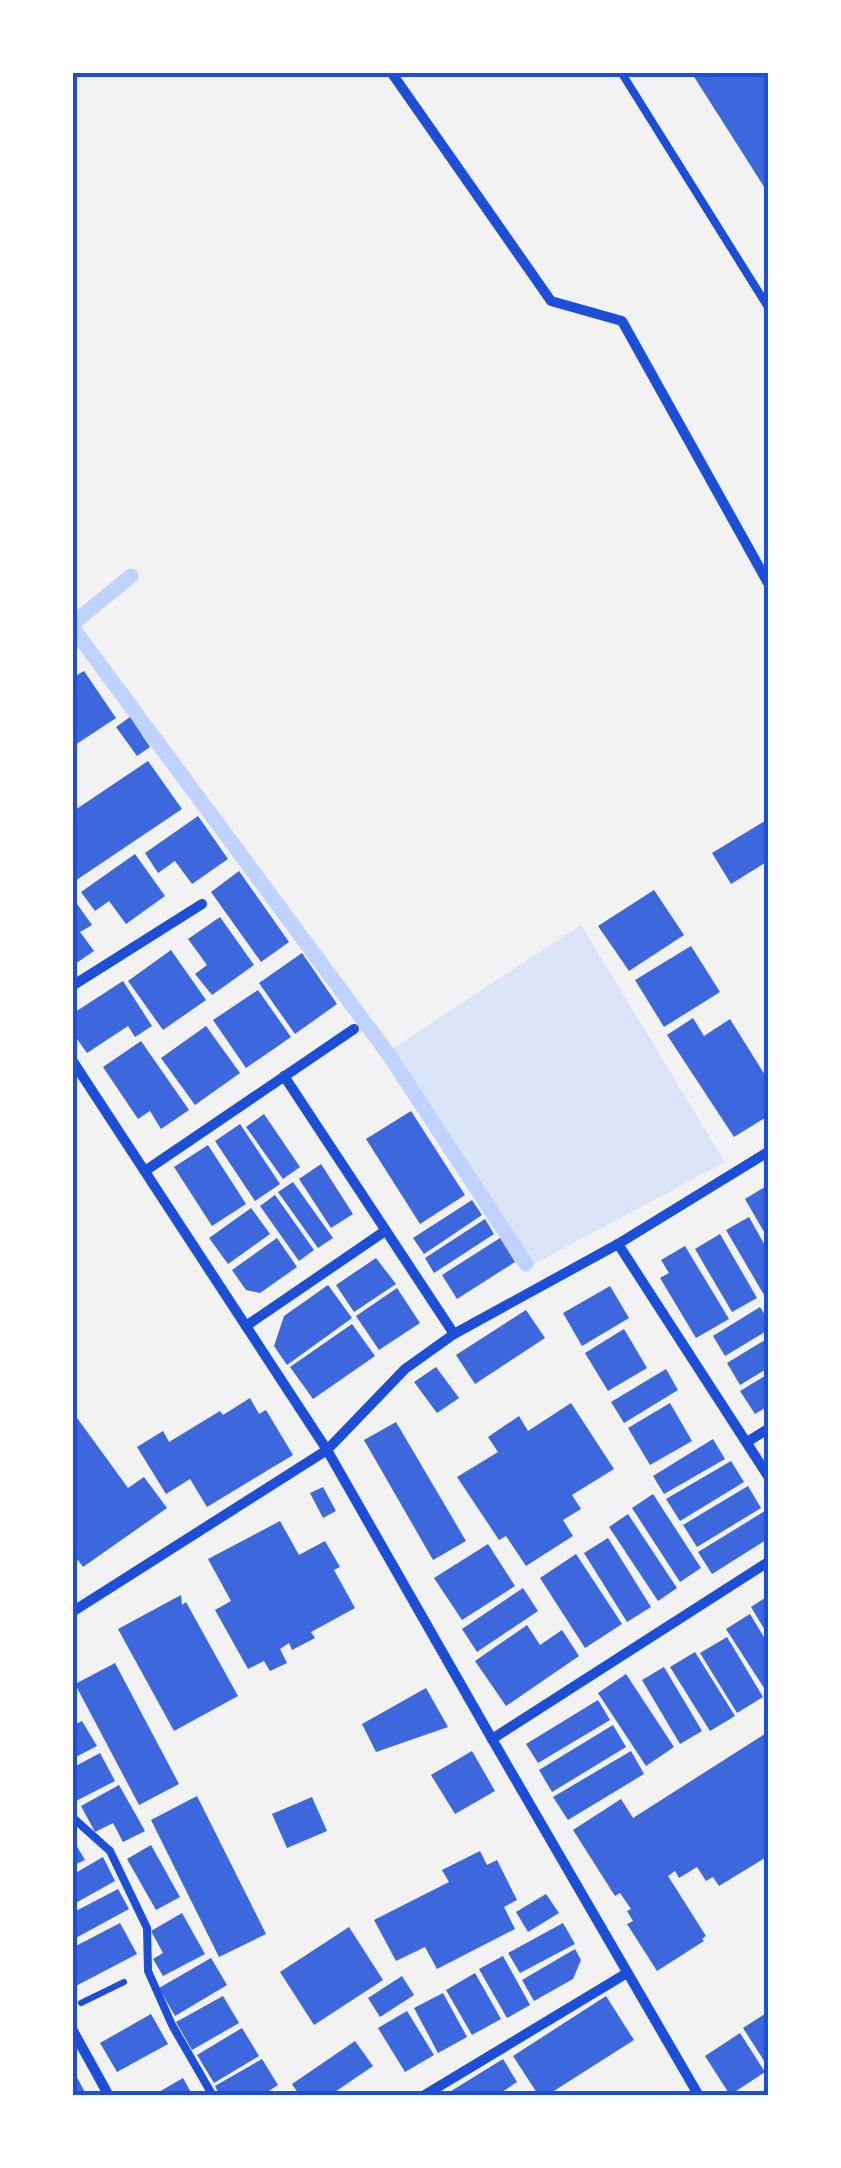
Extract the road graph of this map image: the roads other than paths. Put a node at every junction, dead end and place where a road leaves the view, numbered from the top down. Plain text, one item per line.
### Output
1 (391, 72) edge
2 (622, 72) edge
3 (768, 307) edge
4 (768, 583) edge
5 (202, 904) dead end
6 (72, 986) edge
7 (354, 1030) dead end
8 (72, 1060) edge
9 (284, 1076) junction
10 (768, 1152) edge
11 (144, 1170) junction
12 (384, 1231) junction
13 (618, 1244) junction
14 (246, 1326) junction
15 (454, 1334) junction
16 (768, 1430) edge
17 (747, 1442) junction
18 (327, 1450) junction
19 (768, 1476) edge
20 (768, 1562) edge
21 (72, 1612) edge
22 (492, 1739) junction
23 (72, 1816) edge
24 (627, 1974) junction
25 (72, 2029) edge
26 (109, 2096) edge
27 (213, 2096) edge
28 (424, 2096) edge
29 (700, 2096) edge

1 - 4 street
2 - 3 lane
5 - 6 street
7 - 9 street
8 - 11 street
9 - 11 street
9 - 12 street
10 - 13 street
11 - 14 street
12 - 14 street
12 - 15 street
13 - 15 street
13 - 17 street
14 - 18 street
15 - 18 street
16 - 17 street
17 - 19 street
18 - 21 street
18 - 22 street
20 - 22 street
22 - 24 street
23 - 27 lane
24 - 28 street
24 - 29 street
25 - 26 street

